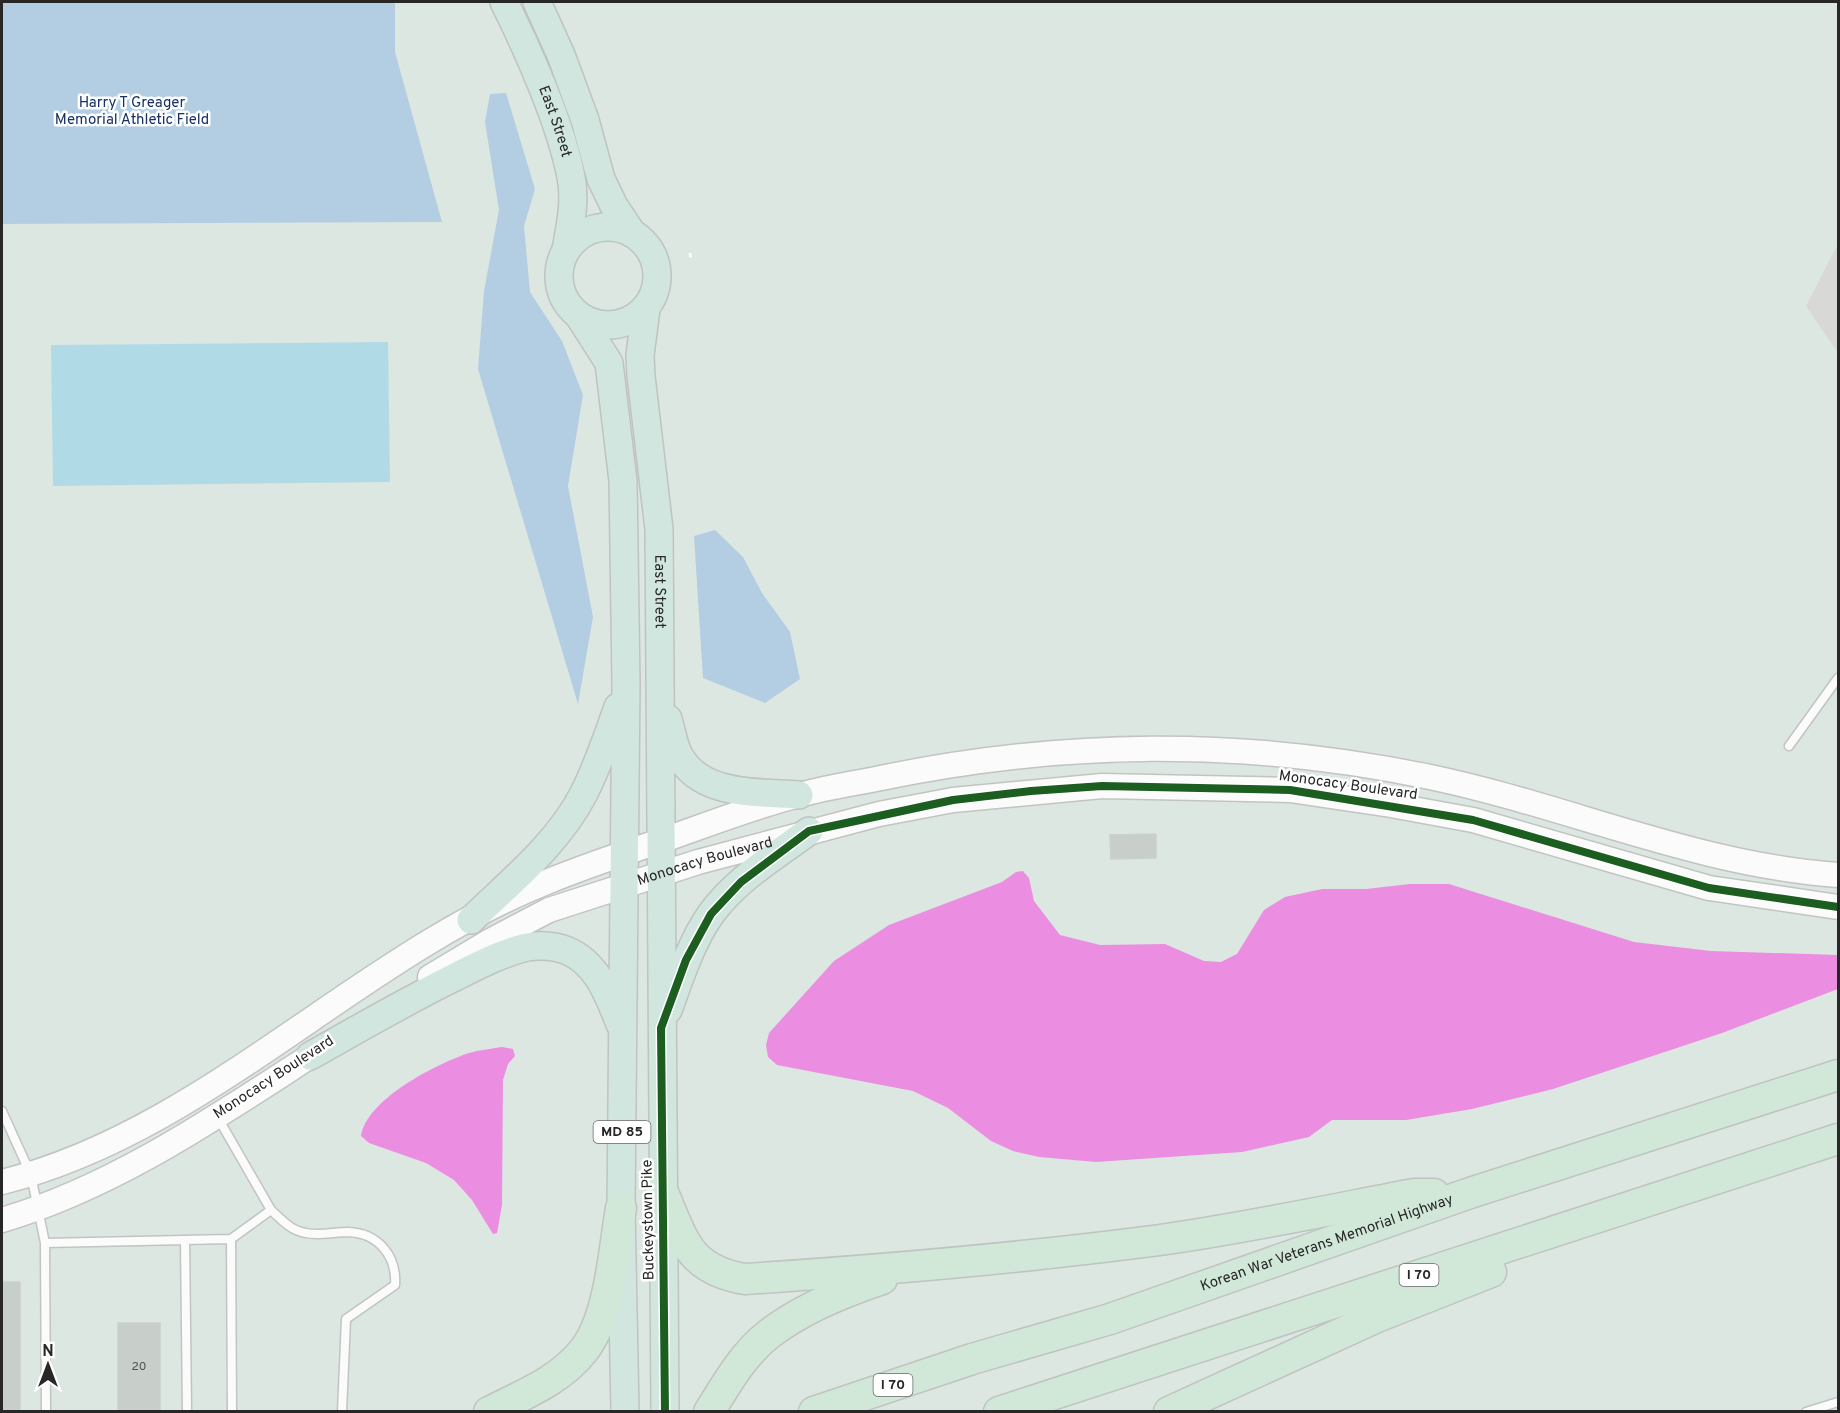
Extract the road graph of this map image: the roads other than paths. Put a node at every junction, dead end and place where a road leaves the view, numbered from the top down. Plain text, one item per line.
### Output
1 (504, 2) edge
2 (537, 2) edge
3 (632, 233) junction
4 (566, 250) junction
5 (646, 309) junction
6 (579, 316) junction
7 (1839, 678) edge
8 (626, 683) junction
9 (660, 686) junction
10 (1789, 746) dead end
11 (799, 795) junction
12 (809, 831) junction
13 (661, 841) junction
14 (624, 852) junction
15 (661, 875) junction
16 (1839, 875) edge
17 (624, 886) junction
18 (1839, 907) edge
19 (471, 920) junction
20 (661, 1028) junction
21 (624, 1036) junction
22 (310, 1056) junction
23 (1839, 1075) edge
24 (2, 1111) edge
25 (216, 1115) junction
26 (1839, 1139) edge
27 (31, 1175) junction
28 (2, 1182) edge
29 (661, 1188) junction
30 (1470, 1193) junction
31 (621, 1208) junction
32 (39, 1209) junction
33 (271, 1210) junction
34 (2, 1221) edge
35 (231, 1239) junction
36 (185, 1240) junction
37 (45, 1244) junction
38 (919, 1267) junction
39 (1839, 1402) edge
40 (45, 1412) edge
41 (187, 1412) edge
42 (232, 1412) edge
43 (342, 1412) edge
44 (489, 1412) edge
45 (625, 1412) edge
46 (664, 1412) edge
47 (709, 1412) edge
48 (814, 1412) edge
49 (999, 1412) edge
50 (1169, 1412) edge
51 (1806, 1412) edge

1 - 4 main road, East Street
2 - 3 main road, East Street
3 - 4 main road
3 - 5 main road
4 - 6 main road
5 - 6 main road
5 - 9 main road, East Street
6 - 8 main road
7 - 10 lane
8 - 14 main road
8 - 19 main road
9 - 11 main road
9 - 13 main road, East Street
11 - 13 main road, Monocacy Boulevard
11 - 16 main road, Monocacy Boulevard
12 - 15 main road, Monocacy Boulevard
12 - 18 main road, Monocacy Boulevard
12 - 20 main road
13 - 14 main road, Monocacy Boulevard
13 - 15 main road, East Street / MD 85
14 - 17 main road, Buckeystown Pike / MD 85
14 - 19 main road, Monocacy Boulevard
15 - 17 main road, Monocacy Boulevard
15 - 20 main road, Buckeystown Pike / MD 85
17 - 21 main road, Buckeystown Pike / MD 85
17 - 22 main road, Monocacy Boulevard
19 - 27 main road, Monocacy Boulevard
20 - 29 main road, Buckeystown Pike / MD 85
21 - 22 main road
21 - 31 main road, Buckeystown Pike / MD 85
22 - 25 main road, Monocacy Boulevard
23 - 30 highway, Korean War Veterans Memorial Highway / I 70
24 - 27 lane
25 - 32 main road, Monocacy Boulevard
25 - 33 lane
26 - 49 highway, I 70
26 - 50 highway
27 - 28 main road, Monocacy Boulevard
27 - 32 lane
29 - 38 highway
29 - 46 main road, Buckeystown Pike / MD 85
30 - 38 highway
30 - 48 highway, Korean War Veterans Memorial Highway / I 70
31 - 44 highway
31 - 45 main road, Buckeystown Pike / MD 85
32 - 34 main road, Monocacy Boulevard
32 - 37 lane
33 - 35 lane
33 - 43 lane
35 - 36 lane
35 - 42 lane
36 - 37 lane
36 - 41 lane
37 - 40 lane
38 - 47 highway
39 - 51 lane

